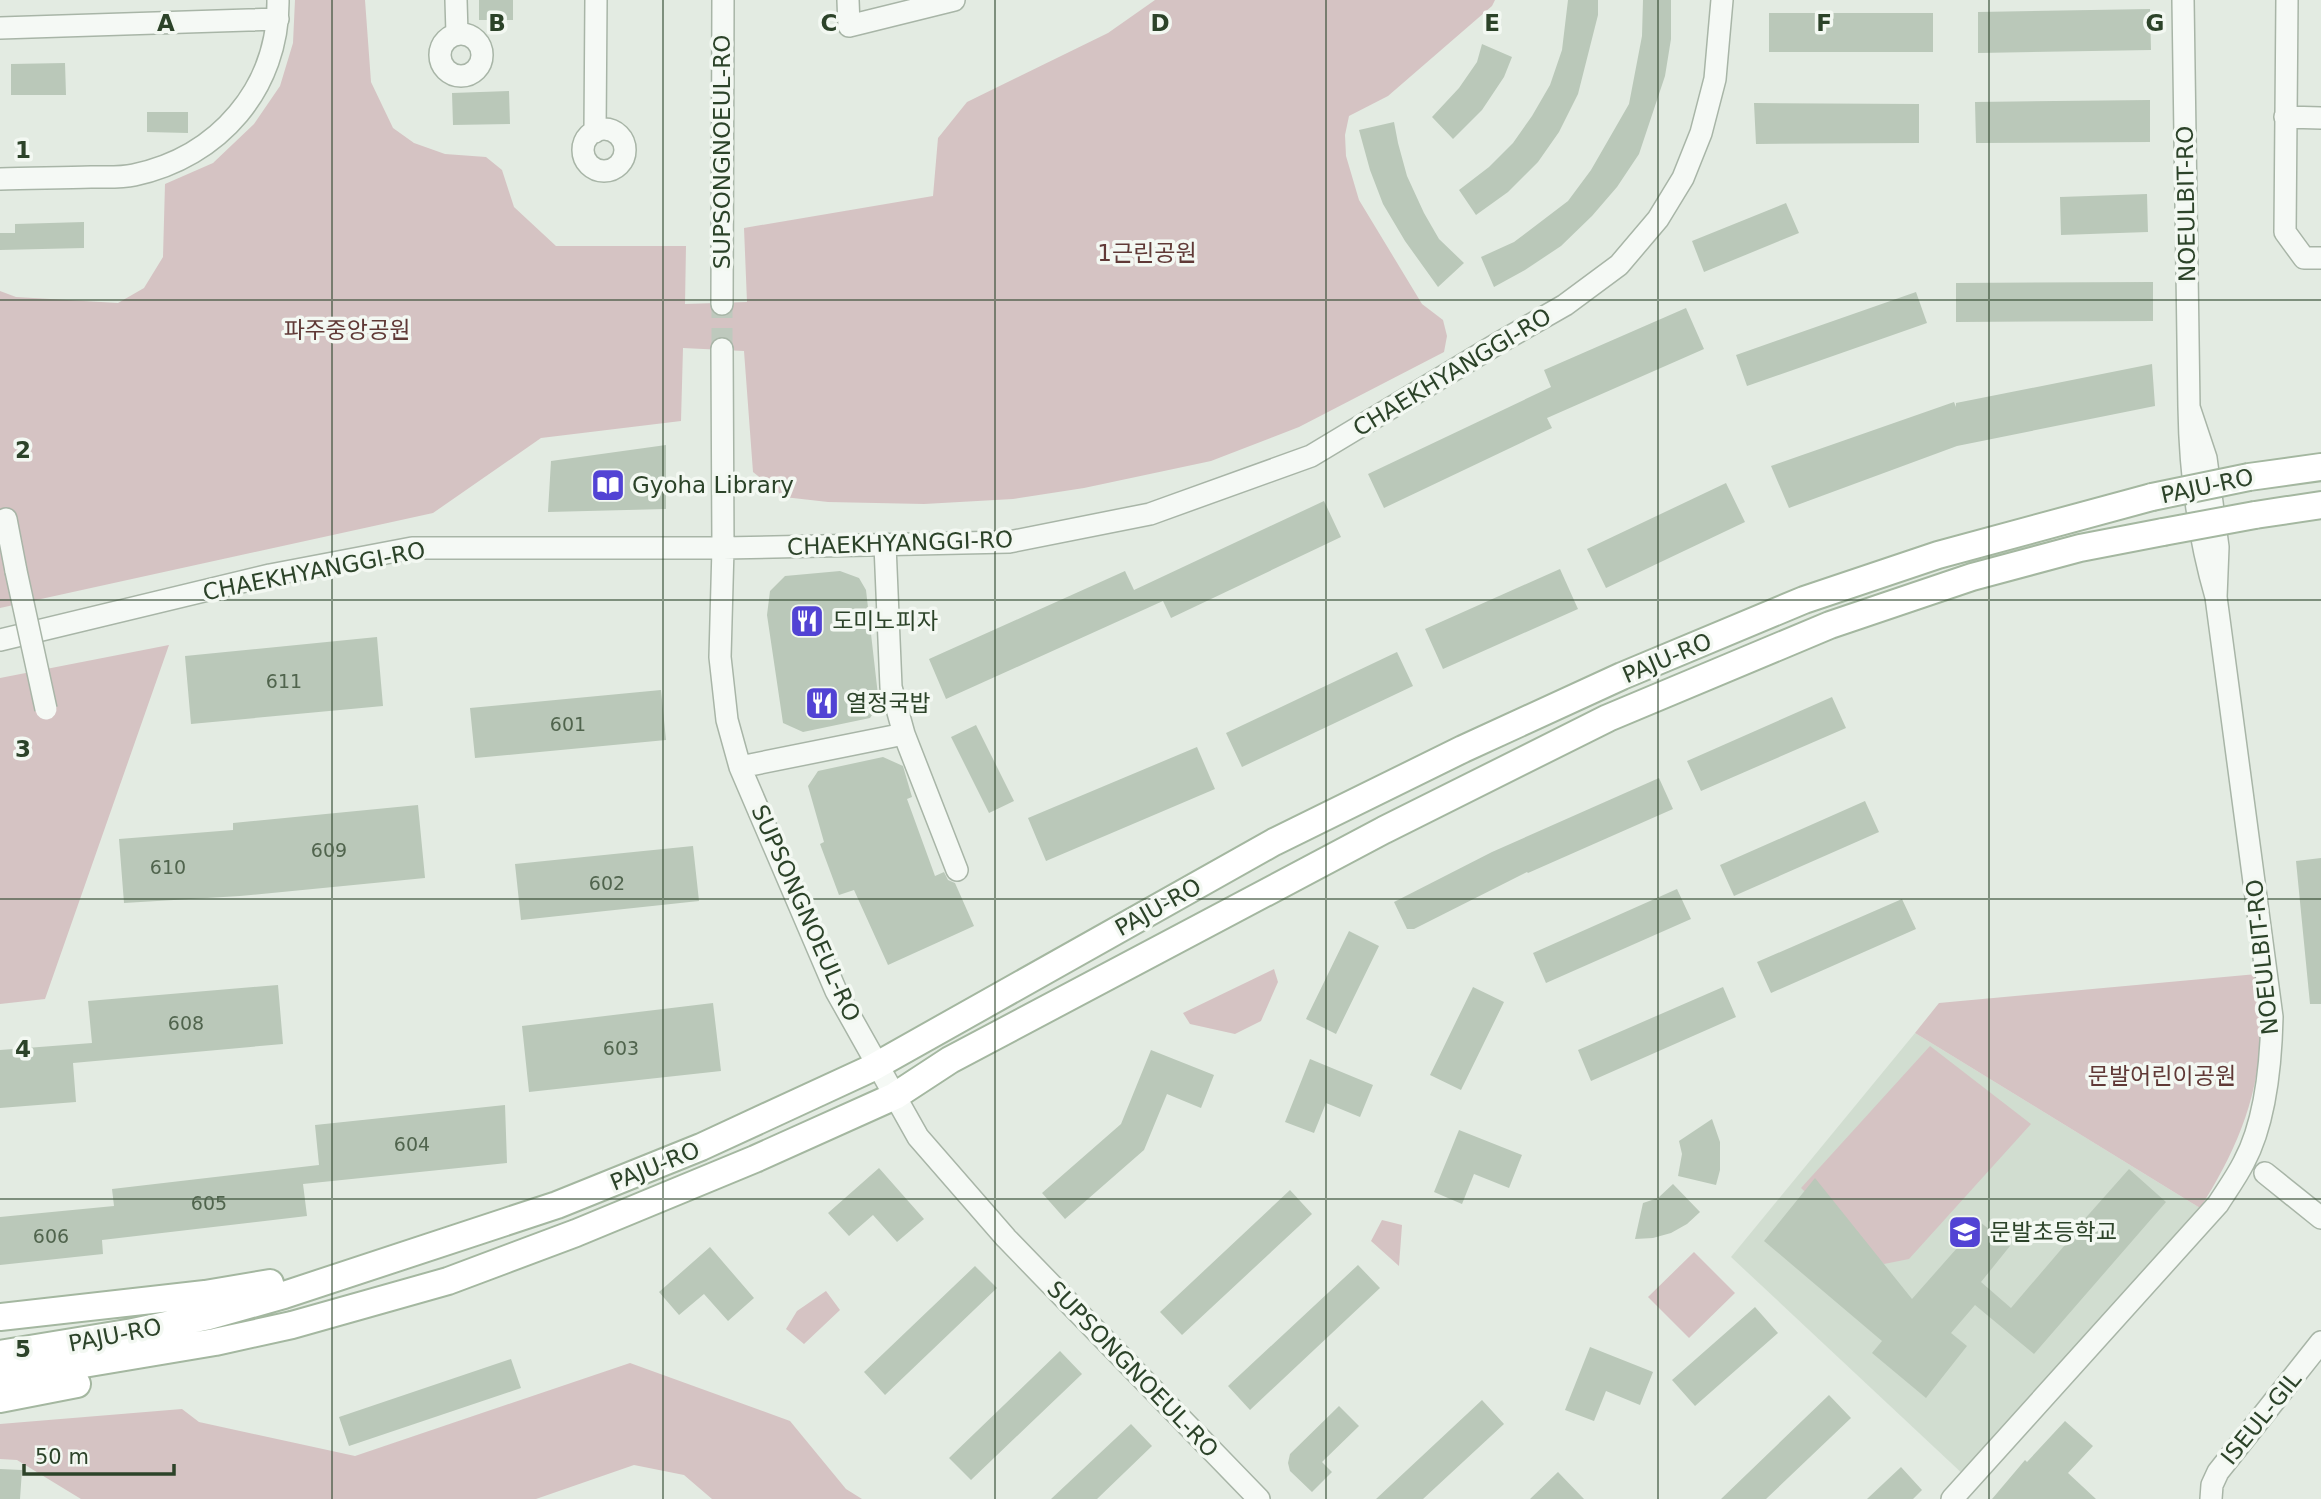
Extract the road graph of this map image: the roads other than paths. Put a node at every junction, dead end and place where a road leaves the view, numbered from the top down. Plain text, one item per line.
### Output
1 (456, 0) edge
2 (597, 0) edge
3 (723, 0) edge
4 (848, 0) edge
5 (954, 0) edge
6 (1722, 0) edge
7 (2183, 0) edge
8 (2287, 0) edge
9 (278, 10) edge
10 (0, 28) edge
11 (457, 34) dead end
12 (2285, 117) junction
13 (2321, 118) edge
14 (595, 132) dead end
15 (0, 179) edge
16 (2321, 258) edge
17 (722, 304) tunnel mouth
18 (722, 349) tunnel mouth
19 (2321, 467) edge
20 (2321, 505) edge
21 (6, 519) dead end
22 (885, 545) junction
23 (723, 548) junction
24 (0, 640) edge
25 (46, 709) dead end
26 (904, 734) junction
27 (740, 766) junction
28 (957, 870) dead end
29 (879, 1064) junction
30 (895, 1096) junction
31 (2265, 1173) dead end
32 (2321, 1218) edge
33 (456, 1239) junction
34 (448, 1281) junction
35 (0, 1317) edge
36 (2321, 1342) edge
37 (0, 1354) edge
38 (0, 1378) edge
39 (0, 1399) edge
40 (1960, 1495) edge
41 (1259, 1499) edge
42 (2211, 1499) edge

1 - 11 street
2 - 14 street
3 - 17 street, SUPSONGNOEUL-RO
4 - 5 street
6 - 22 street, CHAEKHYANGGI-RO
7 - 40 street, NOEULBIT-RO
8 - 12 street
9 - 10 street
9 - 15 street
12 - 13 street
12 - 16 street
18 - 23 street, SUPSONGNOEUL-RO
19 - 29 main road, PAJU-RO, bridge
20 - 30 main road, PAJU-RO, bridge
21 - 25 street, bridge
22 - 23 street, CHAEKHYANGGI-RO
22 - 26 street
23 - 24 street, CHAEKHYANGGI-RO
23 - 27 street, SUPSONGNOEUL-RO
26 - 27 street
26 - 28 street
27 - 29 street, SUPSONGNOEUL-RO
29 - 30 street, SUPSONGNOEUL-RO
29 - 33 main road, PAJU-RO
30 - 34 main road, PAJU-RO
30 - 41 street, SUPSONGNOEUL-RO
31 - 32 street
33 - 35 main road
33 - 37 main road, PAJU-RO
34 - 38 main road, PAJU-RO
34 - 39 main road
36 - 42 street, ISEUL-GIL

